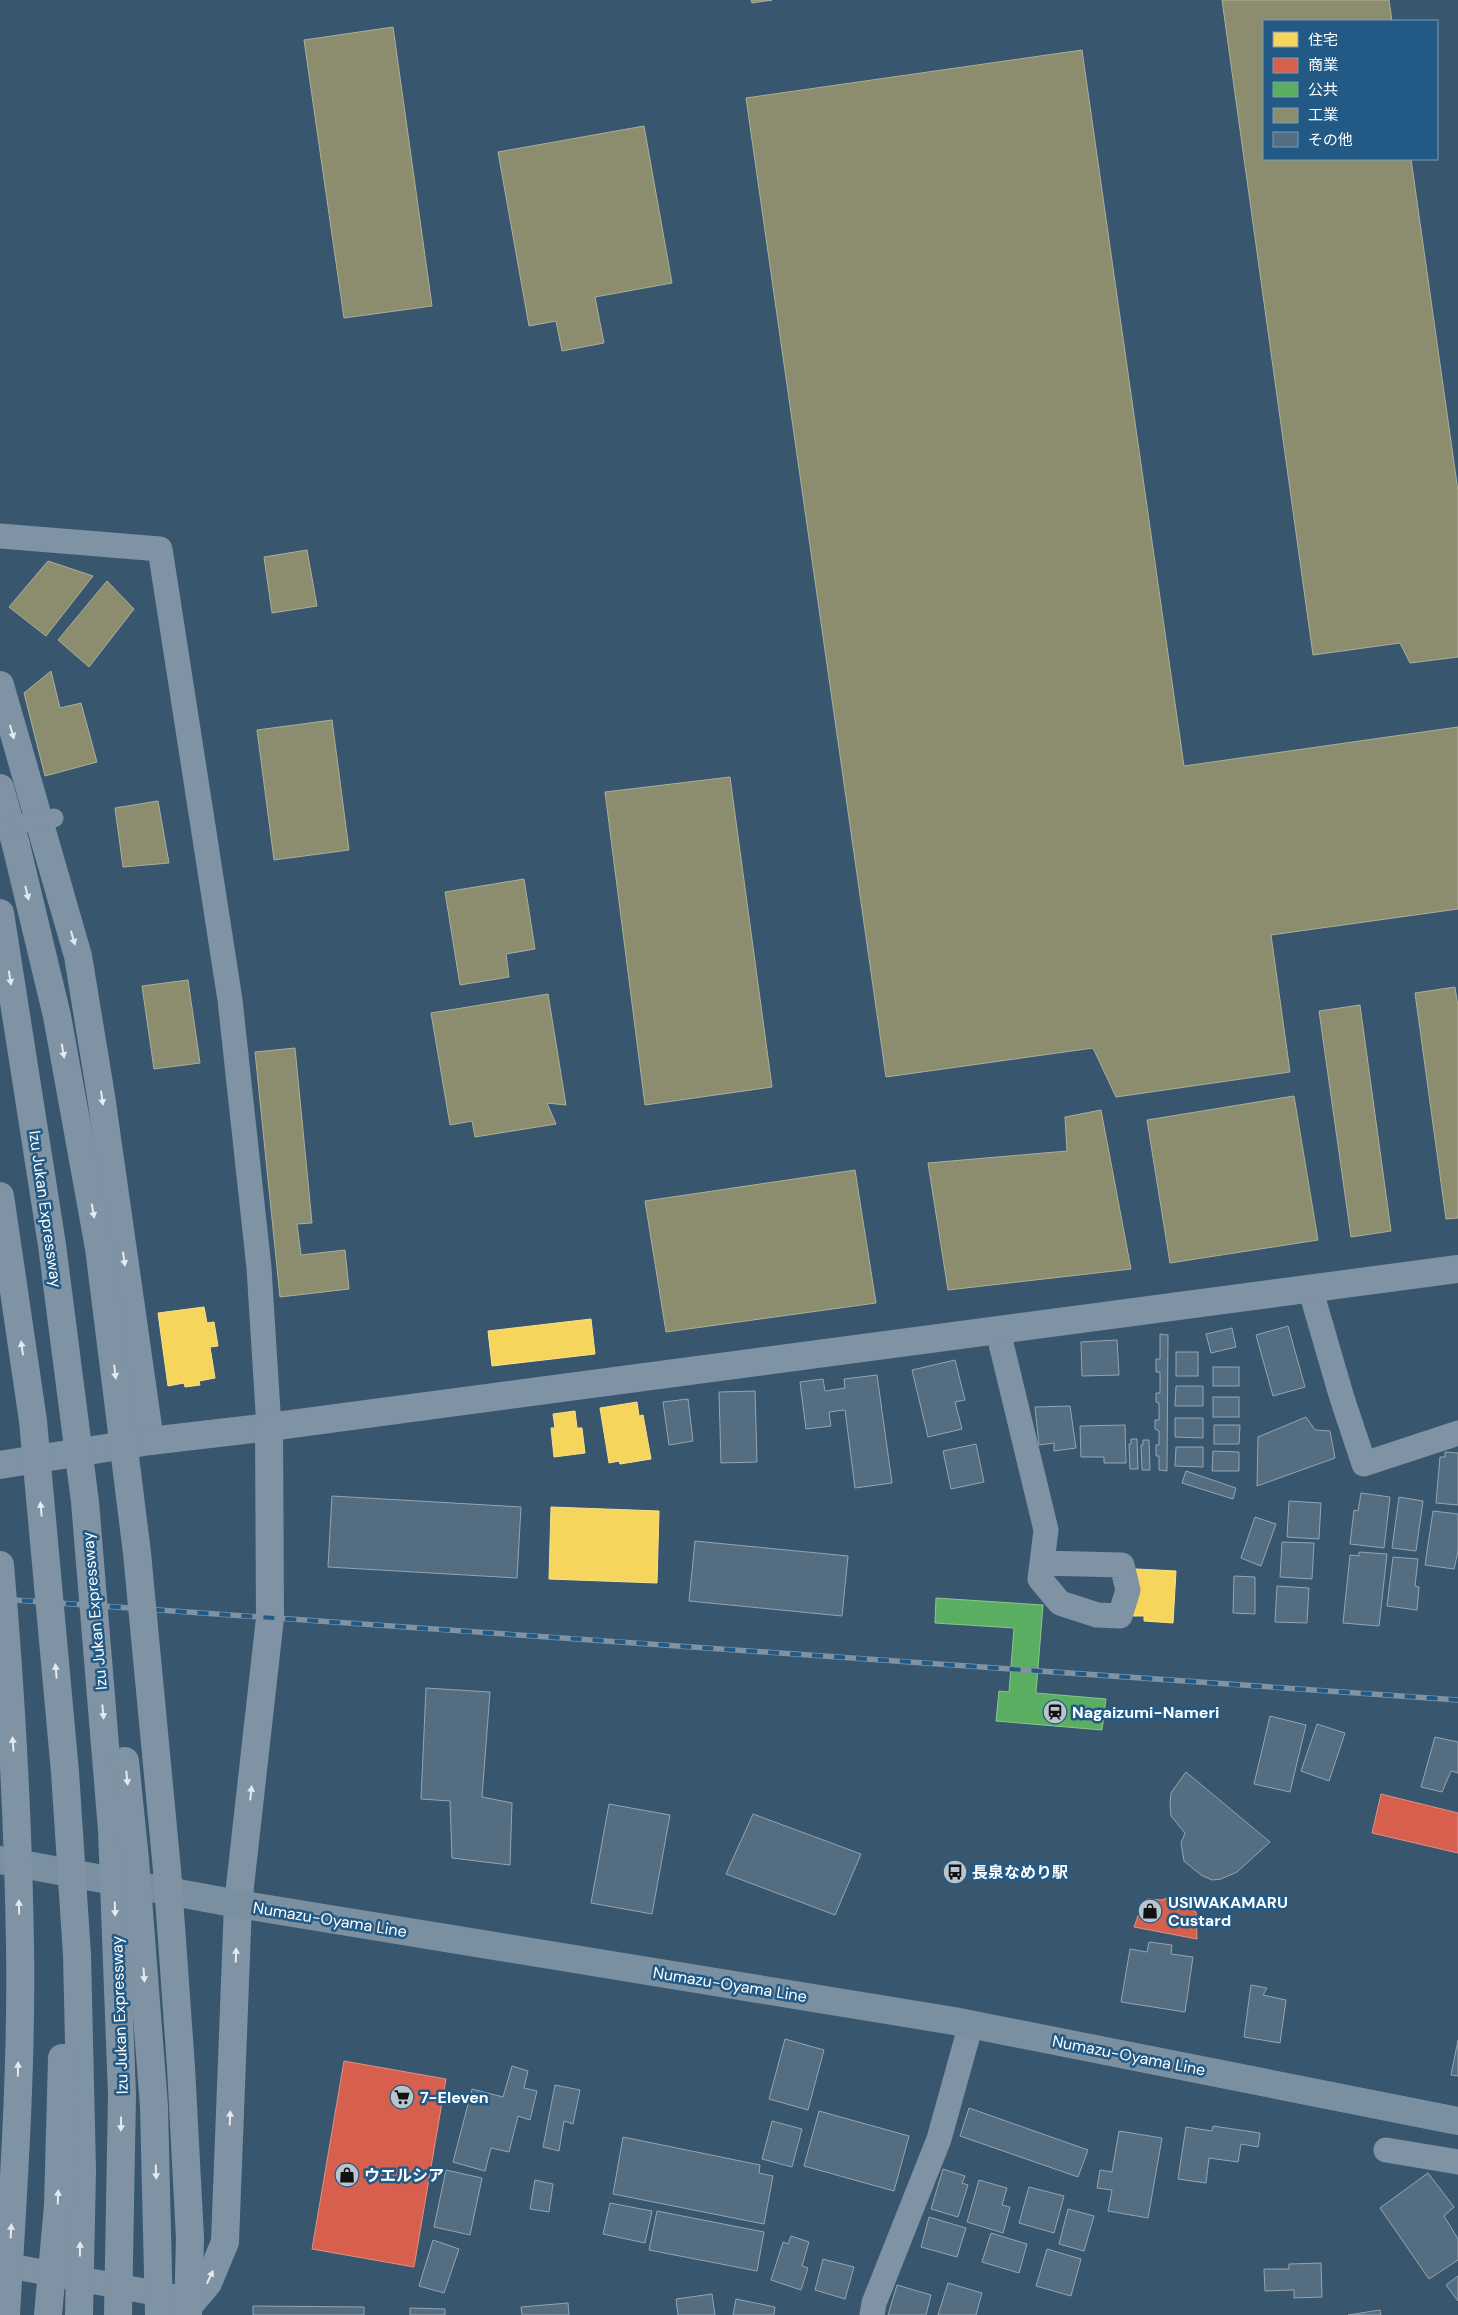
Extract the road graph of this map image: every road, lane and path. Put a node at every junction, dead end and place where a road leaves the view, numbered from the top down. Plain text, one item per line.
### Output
1 (0, 536) edge
2 (0, 685) edge
3 (0, 788) edge
4 (54, 818) dead end
5 (8, 837) edge
6 (0, 913) edge
7 (0, 1196) edge
8 (52, 1245) junction
9 (1458, 1269) edge
10 (1310, 1288) junction
11 (998, 1331) junction
12 (269, 1427) junction
13 (1458, 1433) edge
14 (150, 1441) junction
15 (0, 1465) edge
16 (1042, 1563) dead end
17 (0, 1565) edge
18 (65, 1772) junction
19 (0, 1860) edge
20 (238, 1904) junction
21 (971, 2024) junction
22 (1458, 2121) edge
23 (1386, 2150) dead end
24 (1458, 2162) edge
25 (0, 2264) edge
26 (187, 2310) edge
27 (6, 2315) edge
28 (48, 2315) edge
29 (79, 2315) edge
30 (118, 2315) edge
31 (159, 2315) edge
32 (872, 2315) edge

1 - 12 street
2 -> 14 street
3 - 5 street
4 - 5 street, bridge
5 -> 26 street, bridge
6 -> 8 highway, Izu Jukan Expressway, bridge
18 -> 7 highway, bridge
8 -> 30 highway, Izu Jukan Expressway, bridge
8 -> 31 highway, bridge
9 - 10 street
10 - 11 street
10 - 13 street
11 - 12 street
11 - 16 street
12 - 14 street
20 -> 12 street
14 - 15 street
27 -> 17 street, bridge
28 -> 18 highway, bridge
29 -> 18 highway, bridge
19 - 20 main road, Numazu-Oyama Line
20 - 21 main road, Numazu-Oyama Line
26 -> 20 street
21 - 22 main road, Numazu-Oyama Line
21 - 32 street
23 - 24 street
25 - 26 street

